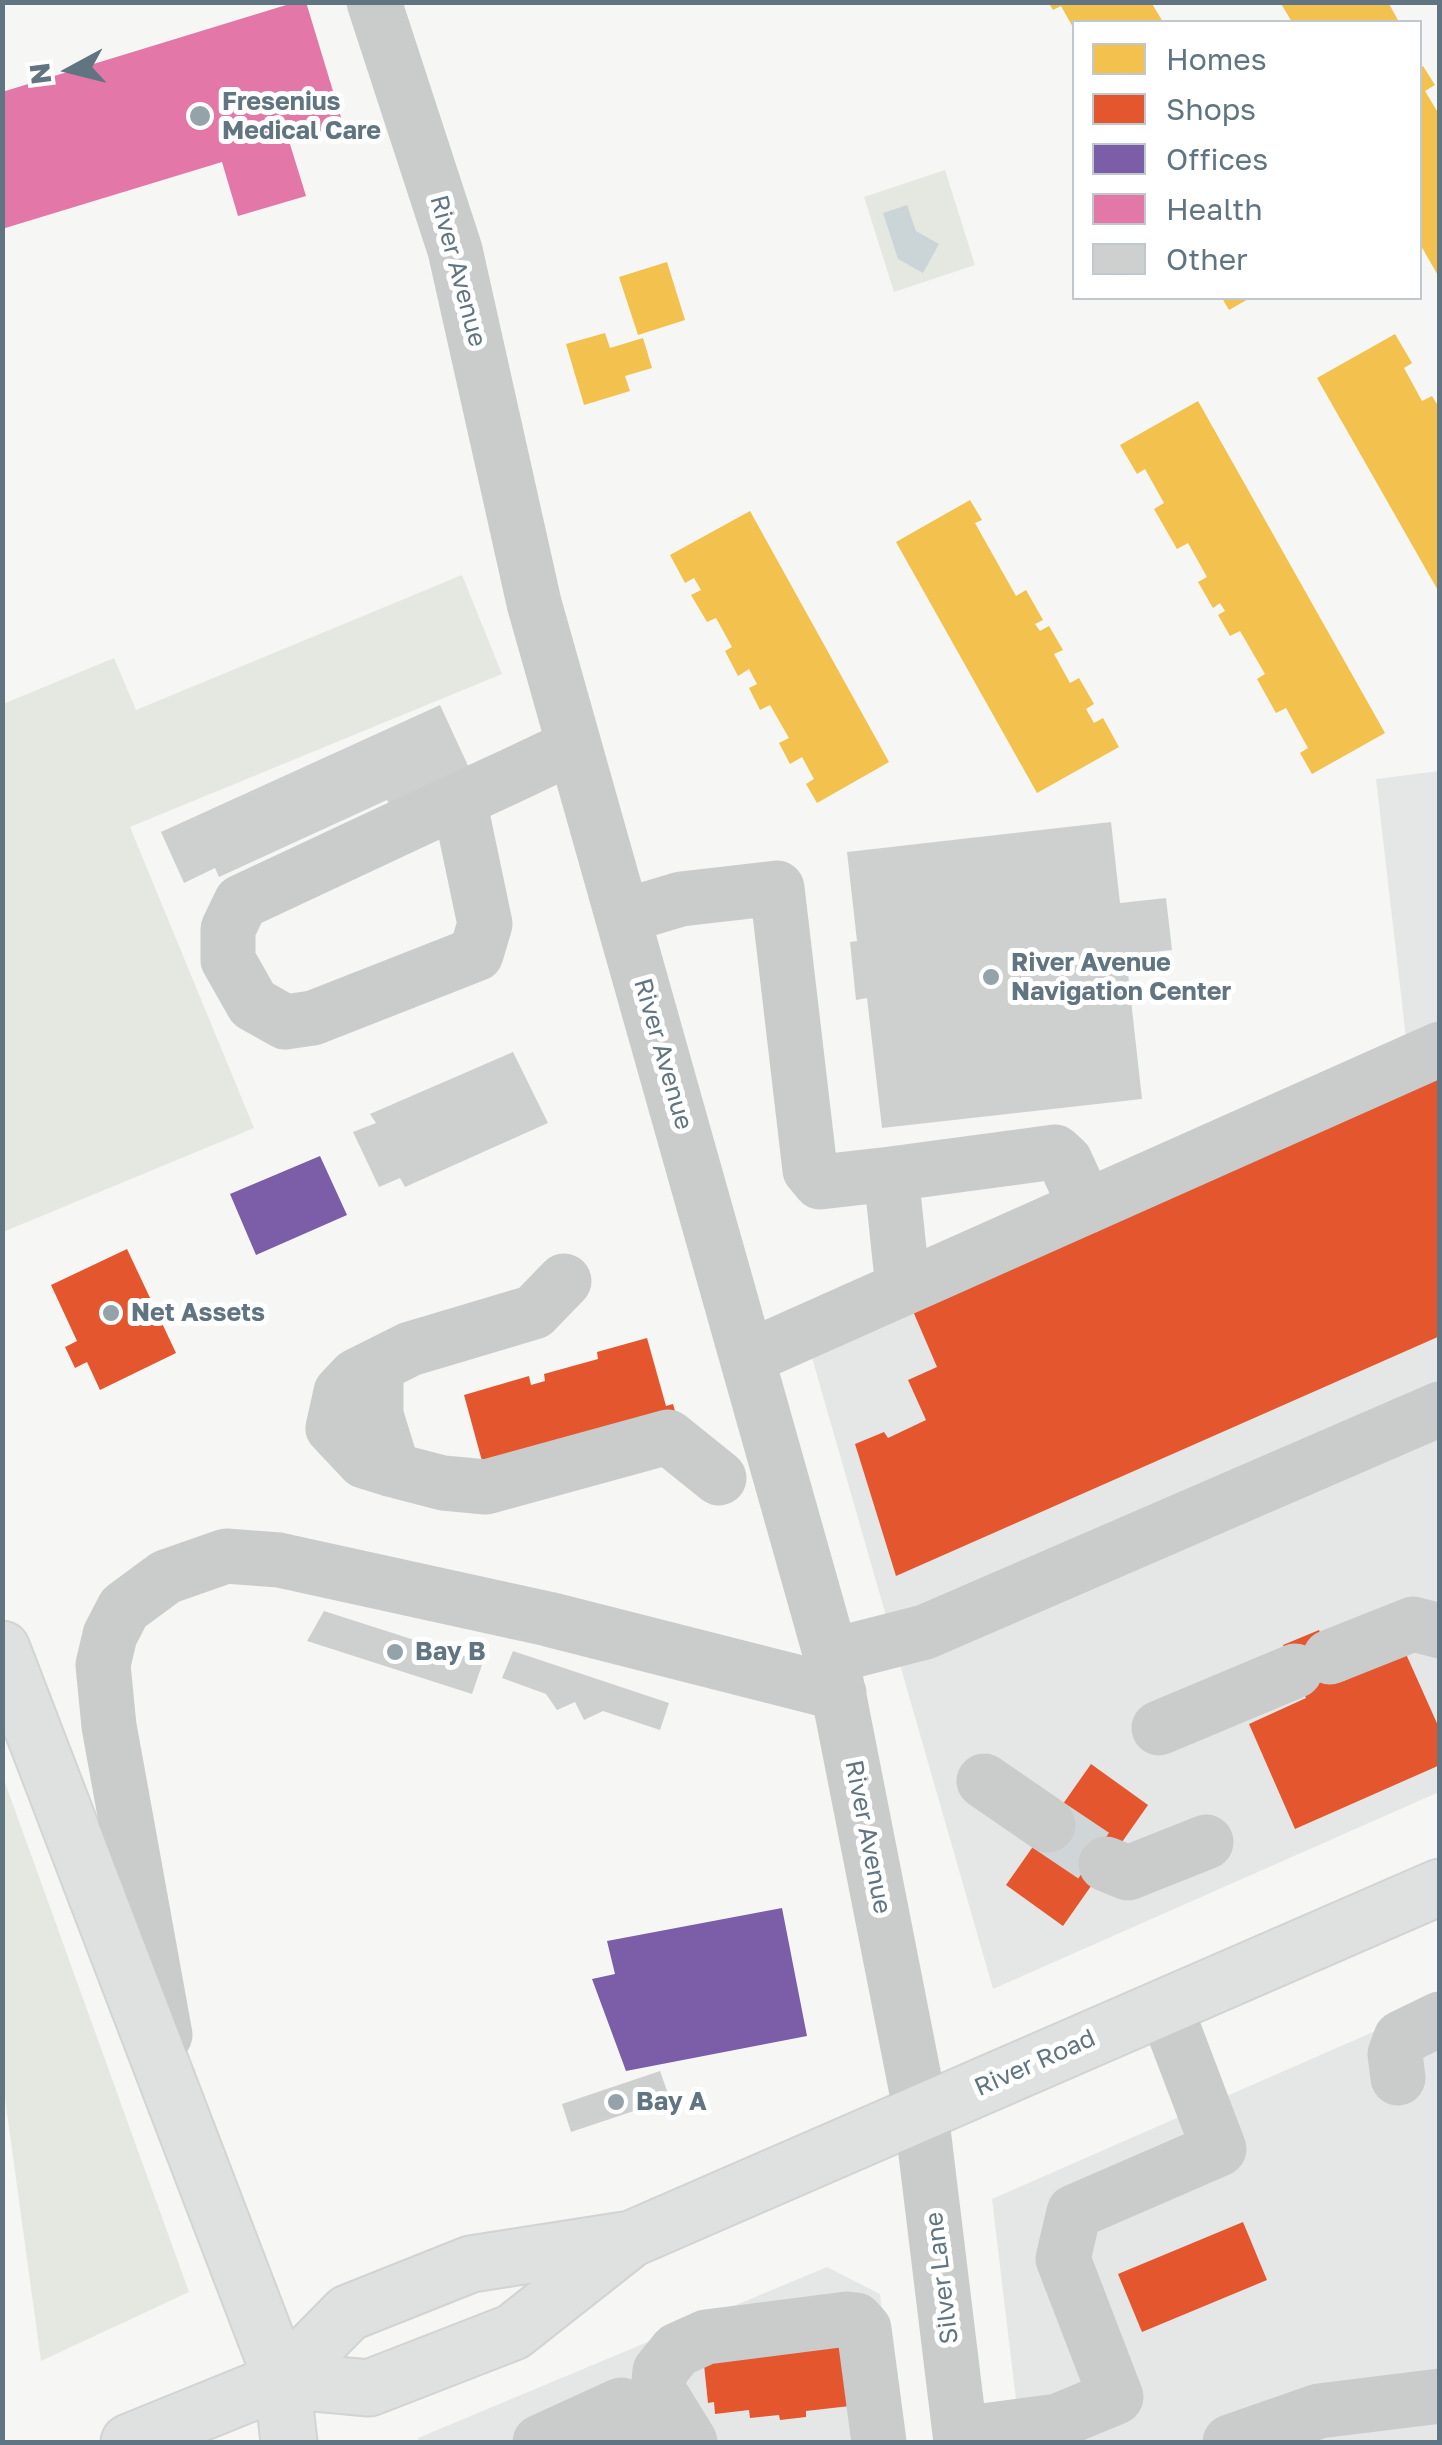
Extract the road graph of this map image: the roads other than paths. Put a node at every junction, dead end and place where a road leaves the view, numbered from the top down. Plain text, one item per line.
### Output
1 (374, 2) edge
2 (574, 746) junction
3 (459, 800) junction
4 (624, 916) junction
5 (1440, 1049) edge
6 (891, 1174) junction
7 (1086, 1207) junction
8 (564, 1281) dead end
9 (903, 1288) junction
10 (749, 1357) junction
11 (1440, 1409) edge
12 (719, 1478) dead end
13 (1440, 1631) edge
14 (2, 1649) edge
15 (836, 1674) junction
16 (1159, 1728) dead end
17 (984, 1781) dead end
18 (1048, 1825) tunnel mouth
19 (1206, 1842) dead end
20 (1106, 1864) tunnel mouth
21 (1440, 1888) edge
22 (1165, 2007) junction
23 (1440, 2019) edge
24 (1398, 2078) dead end
25 (175, 2096) junction
26 (921, 2113) junction
27 (632, 2239) junction
28 (282, 2380) junction
29 (1440, 2396) edge
30 (961, 2438) edge
31 (129, 2442) edge
32 (289, 2442) edge
33 (540, 2442) edge
34 (634, 2442) edge
35 (690, 2442) edge
36 (879, 2442) edge
37 (1230, 2442) edge

1 - 2 street, River Avenue
2 - 3 street
2 - 4 street, River Avenue
3 - 3 street
4 - 6 street
4 - 10 street, River Avenue
5 - 7 street
6 - 7 street
6 - 9 street
7 - 9 street
8 - 12 street
9 - 10 street
10 - 15 street, River Avenue
11 - 15 street
13 - 16 street
14 - 25 main road
15 - 25 street
15 - 26 street, River Avenue
17 - 18 street
19 - 20 street
21 - 22 main road, River Road
22 - 26 main road, River Road
22 - 30 street
23 - 24 street
25 - 28 main road
26 - 27 main road, River Road
26 - 30 street, Silver Lane
27 - 28 main road, River Road
27 - 28 main road, River Road
28 - 31 main road, River Road
28 - 32 main road
29 - 37 street
33 - 34 street
35 - 36 street

